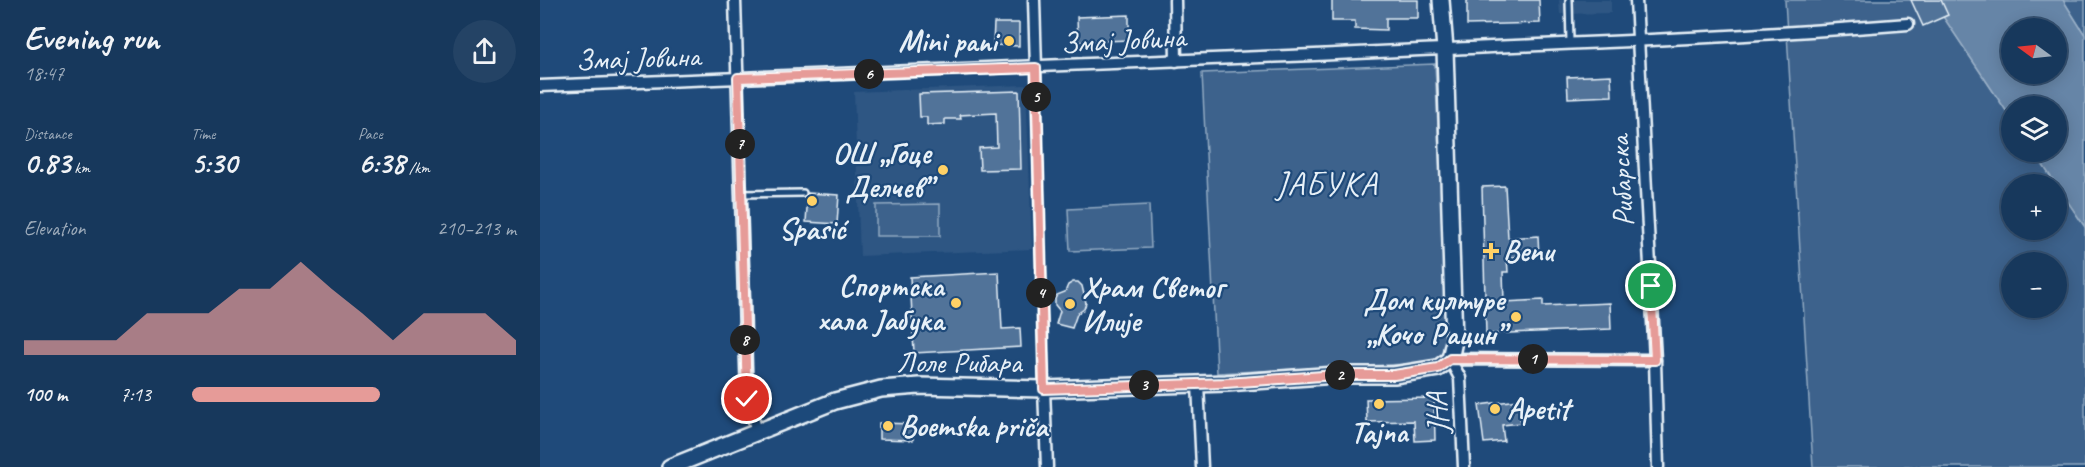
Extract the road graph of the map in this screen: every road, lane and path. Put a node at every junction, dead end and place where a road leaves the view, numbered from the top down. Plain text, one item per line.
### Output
1 (735, 0) edge
2 (1034, 0) edge
3 (1175, 0) edge
4 (1441, 0) edge
5 (1569, 0) edge
6 (1636, 0) edge
7 (1908, 24) dead end
8 (1637, 42) junction
9 (1570, 44) junction
10 (1445, 49) junction
11 (1176, 61) junction
12 (1036, 68) junction
13 (738, 78) junction
14 (540, 86) edge
15 (803, 193) dead end
16 (741, 194) junction
17 (1450, 359) junction
18 (1655, 360) junction
19 (1198, 384) junction
20 (1044, 389) junction
21 (757, 431) junction
22 (670, 467) edge
23 (1047, 467) edge
24 (1202, 467) edge
25 (1464, 467) edge
26 (1658, 467) edge

1 - 13 street
2 - 12 street
3 - 11 street
4 - 10 main road
5 - 9 lane
6 - 8 street, Рибарска
7 - 8 street, Змај Јовина
8 - 9 street, Змај Јовина
8 - 18 street, Рибарска
9 - 10 street, Змај Јовина
10 - 11 street, Змај Јовина
10 - 17 main road
11 - 12 street, Змај Јовина
12 - 13 street, Змај Јовина
12 - 20 street
13 - 14 street, Змај Јовина
13 - 16 street
15 - 16 lane
16 - 21 street
17 - 18 street, Лоле Рибара
17 - 19 main road, Лоле Рибара
17 - 25 street, ЈНА
18 - 26 street, Рибарска
19 - 20 main road, Лоле Рибара
19 - 24 street
20 - 21 main road, Лоле Рибара
20 - 23 street
21 - 22 main road, Лоле Рибара

